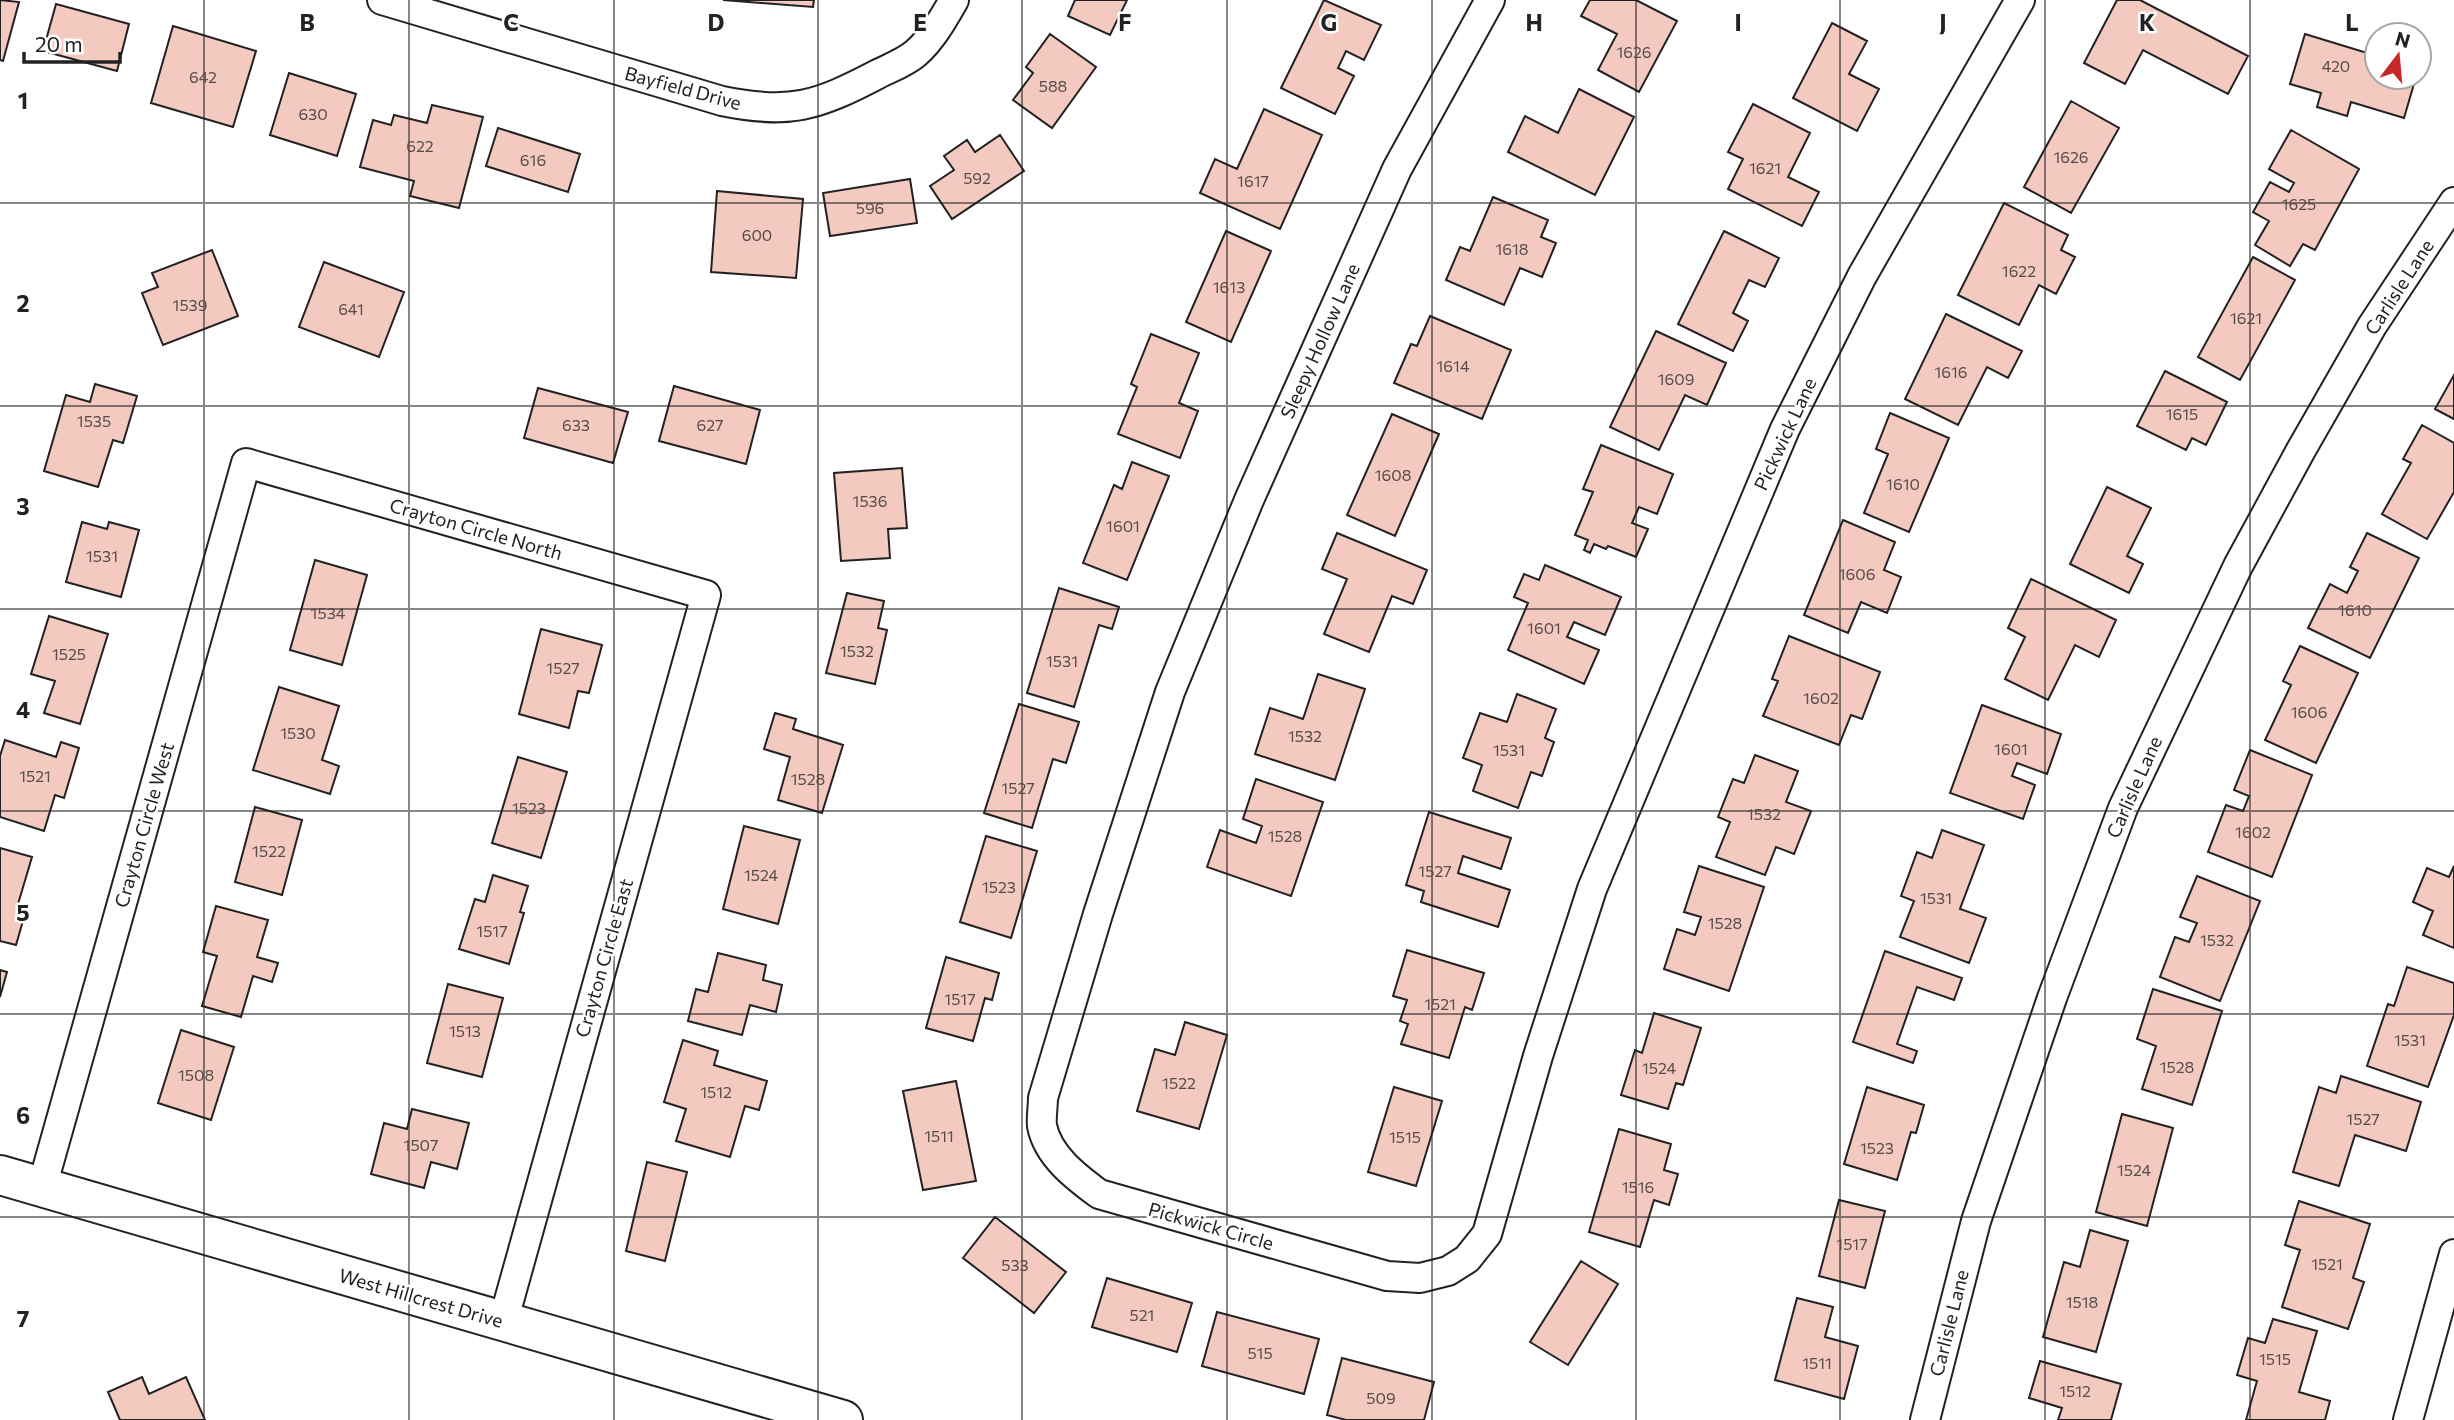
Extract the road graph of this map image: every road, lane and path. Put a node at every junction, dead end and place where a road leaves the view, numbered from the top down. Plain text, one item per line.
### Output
1 (382, 0) edge
2 (954, 0) edge
3 (1490, 0) edge
4 (2020, 0) edge
5 (2454, 202) edge
6 (246, 463) joint
7 (706, 595) joint
8 (1170, 692) joint
9 (1592, 889) joint
10 (0, 1175) edge
11 (42, 1187) junction
12 (2454, 1254) edge
13 (503, 1322) junction
14 (843, 1420) edge
15 (1925, 1420) edge
16 (2408, 1420) edge

1 - 2 street, Bayfield Drive
3 - 8 street, Sleepy Hollow Lane
4 - 9 street, Pickwick Lane
5 - 15 street, Carlisle Lane
6 - 7 street, Crayton Circle North
6 - 11 street, Crayton Circle West
7 - 13 street, Crayton Circle East
8 - 9 street, Pickwick Circle
10 - 11 street, West Hillcrest Drive
11 - 13 street, West Hillcrest Drive
12 - 16 street
13 - 14 street, West Hillcrest Drive

